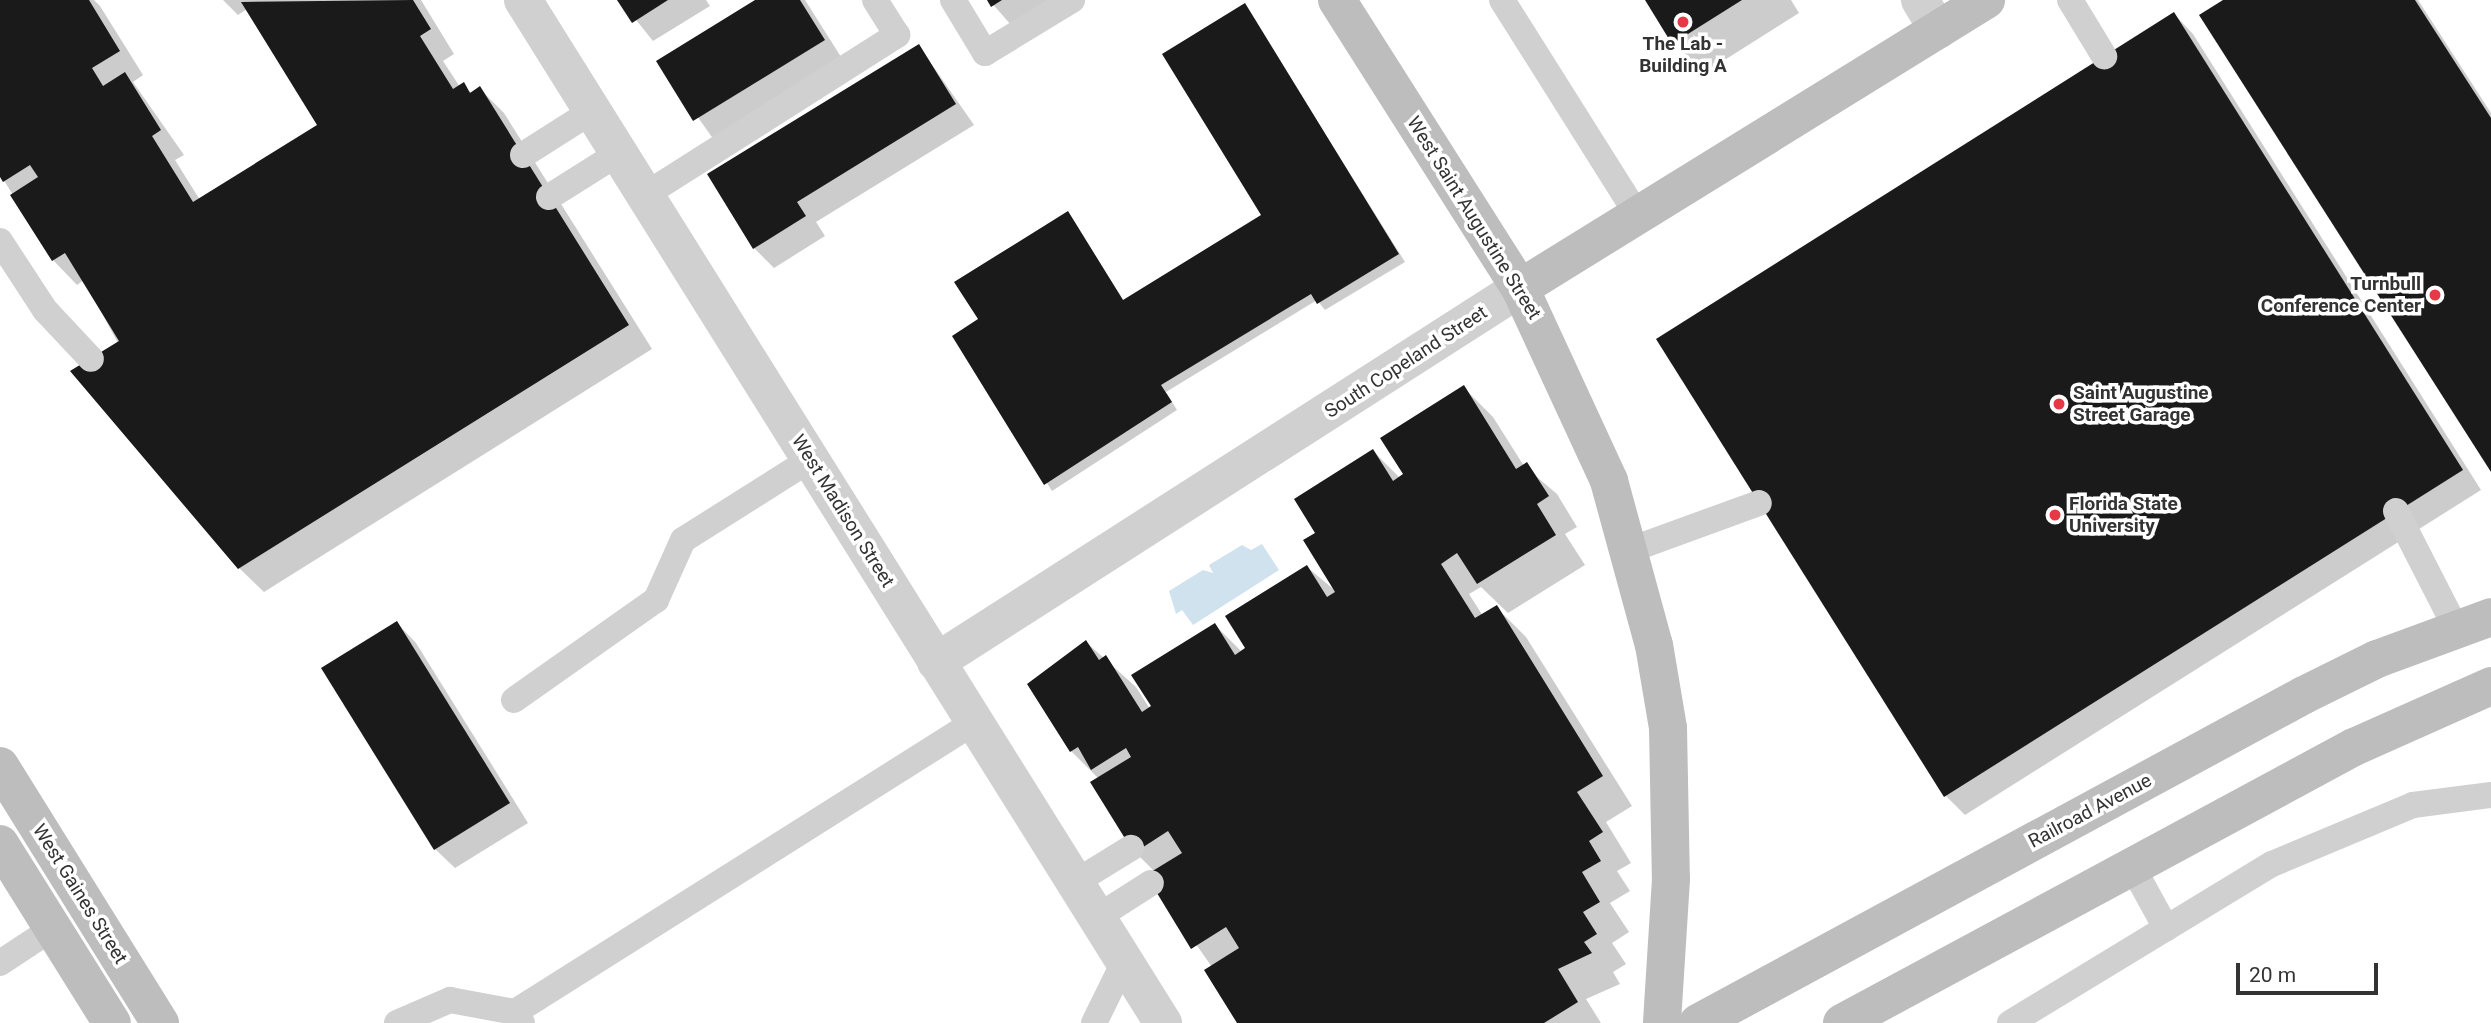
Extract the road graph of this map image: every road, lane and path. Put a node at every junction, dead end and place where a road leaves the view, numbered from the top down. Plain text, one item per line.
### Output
1 (523, 0) edge
2 (875, 0) edge
3 (953, 0) edge
4 (1072, 0) edge
5 (1337, 0) edge
6 (1502, 0) edge
7 (1986, 0) edge
8 (2070, 0) edge
9 (1929, 15) edge
10 (2104, 55) dead end
11 (592, 111) junction
12 (619, 153) junction
13 (523, 155) dead end
14 (645, 195) junction
15 (549, 197) dead end
16 (1638, 216) junction
17 (0, 241) edge
18 (1520, 288) junction
19 (91, 359) dead end
20 (811, 459) junction
21 (1759, 503) dead end
22 (2396, 511) dead end
23 (1630, 550) junction
24 (2474, 622) edge
25 (936, 662) junction
26 (2491, 686) edge
27 (514, 700) dead end
28 (973, 723) junction
29 (0, 765) edge
30 (2491, 795) edge
31 (0, 844) edge
32 (1131, 848) dead end
33 (2132, 866) junction
34 (1074, 883) junction
35 (1150, 883) dead end
36 (88, 905) junction
37 (1096, 918) junction
38 (53, 928) junction
39 (2166, 928) junction
40 (0, 962) edge
41 (1125, 962) junction
42 (519, 1018) edge
43 (112, 1023) edge
44 (160, 1023) edge
45 (397, 1023) edge
46 (1094, 1023) edge
47 (1163, 1023) edge
48 (1662, 1023) edge
49 (1698, 1023) edge
50 (1842, 1023) edge
51 (2010, 1023) edge

1 - 11 street, West Madison Street
2 - 14 lane
3 - 4 lane
5 - 18 main road, West Saint Augustine Street
6 - 16 lane
7 - 9 main road, South Copeland Street
8 - 10 lane
9 - 16 main road, South Copeland Street
11 - 12 street, West Madison Street
11 - 13 lane
12 - 14 street, West Madison Street
12 - 15 lane
14 - 20 street, West Madison Street
16 - 18 main road, South Copeland Street
17 - 19 lane
18 - 23 main road, West Saint Augustine Street
18 - 25 street, South Copeland Street
20 - 25 street, West Madison Street
20 - 27 lane
21 - 23 lane
22 - 24 lane
23 - 48 main road, West Saint Augustine Street
24 - 49 main road, Railroad Avenue
25 - 28 street, West Madison Street
26 - 33 main road
28 - 34 street, West Madison Street
28 - 42 lane
29 - 36 main road, West Gaines Street
30 - 39 lane
31 - 38 main road
32 - 34 lane
33 - 39 lane
33 - 50 main road
34 - 37 street, West Madison Street
35 - 37 lane
36 - 38 main road
36 - 44 main road, West Gaines Street
37 - 41 street, West Madison Street
38 - 40 lane
38 - 43 main road
39 - 51 lane
41 - 46 lane
41 - 47 street, West Madison Street
42 - 45 lane

